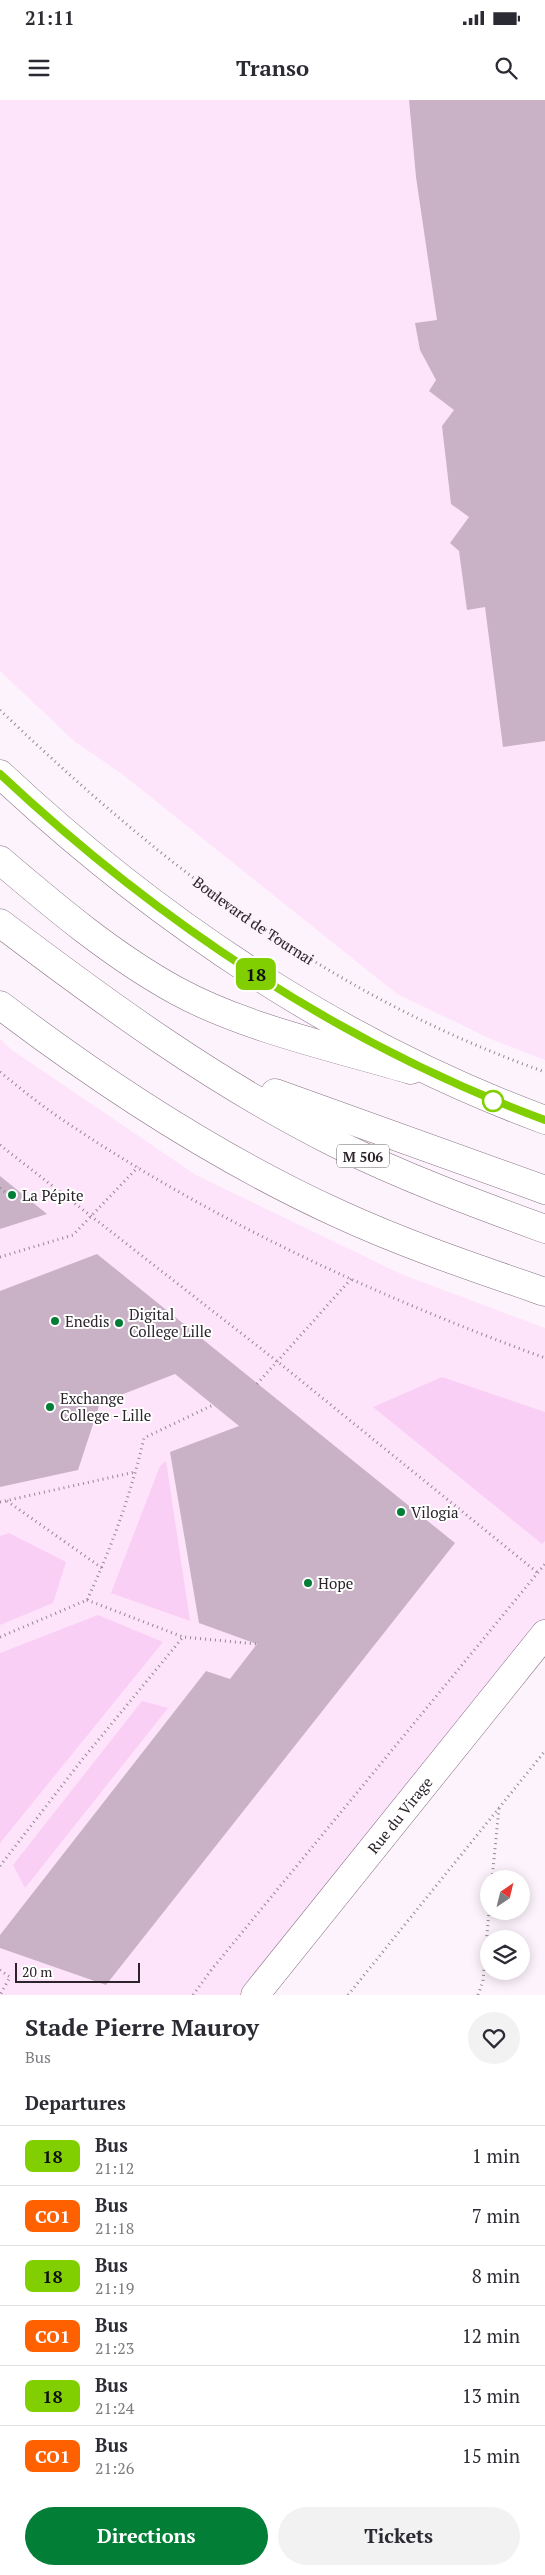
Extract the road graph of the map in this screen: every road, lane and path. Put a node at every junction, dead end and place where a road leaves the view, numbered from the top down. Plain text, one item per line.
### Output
1 (0, 710) edge
2 (0, 774) edge
3 (0, 860) edge
4 (0, 923) edge
5 (0, 1005) edge
6 (192, 1061) junction
7 (0, 1072) edge
8 (545, 1072) edge
9 (450, 1082) junction
10 (545, 1120) edge
11 (0, 1145) edge
12 (138, 1167) junction
13 (0, 1188) edge
14 (545, 1190) edge
15 (15, 1200) dead end
16 (91, 1216) junction
17 (545, 1230) edge
18 (0, 1257) edge
19 (351, 1279) junction
20 (545, 1292) edge
21 (545, 1358) edge
22 (278, 1362) junction
23 (257, 1384) dead end
24 (213, 1405) dead end
25 (136, 1472) junction
26 (7, 1501) junction
27 (0, 1503) edge
28 (545, 1564) edge
29 (102, 1568) junction
30 (538, 1573) junction
31 (88, 1600) junction
32 (545, 1634) edge
33 (0, 1637) edge
34 (183, 1637) junction
35 (257, 1644) dead end
36 (545, 1751) edge
37 (499, 1807) junction
38 (0, 1866) edge
39 (493, 1870) edge
40 (488, 1920) edge
41 (0, 1970) edge
42 (0, 1995) edge
43 (193, 1995) edge
44 (255, 1995) edge
45 (348, 1995) edge
46 (478, 1995) edge

1 - 8 path, Boulevard de Tournai
2 - 9 main road
3 - 9 main road
4 - 6 main road, M 506
5 - 20 main road
6 - 14 main road, M 506
6 - 17 main road, M 506
7 - 12 path
9 - 10 main road
11 - 16 path
12 - 16 path
12 - 19 path
13 - 15 path
16 - 18 path
16 - 22 path
19 - 21 path
19 - 22 path
22 - 23 path
22 - 30 path
24 - 25 path
25 - 26 path
25 - 29 path
26 - 27 path
26 - 29 path
28 - 30 path
29 - 31 path
30 - 43 path
31 - 33 path
31 - 34 path
32 - 44 main road, Rue du Virage
34 - 35 path
34 - 38 path
36 - 37 path
37 - 39 path
37 - 45 path
40 - 46 path
41 - 42 path

